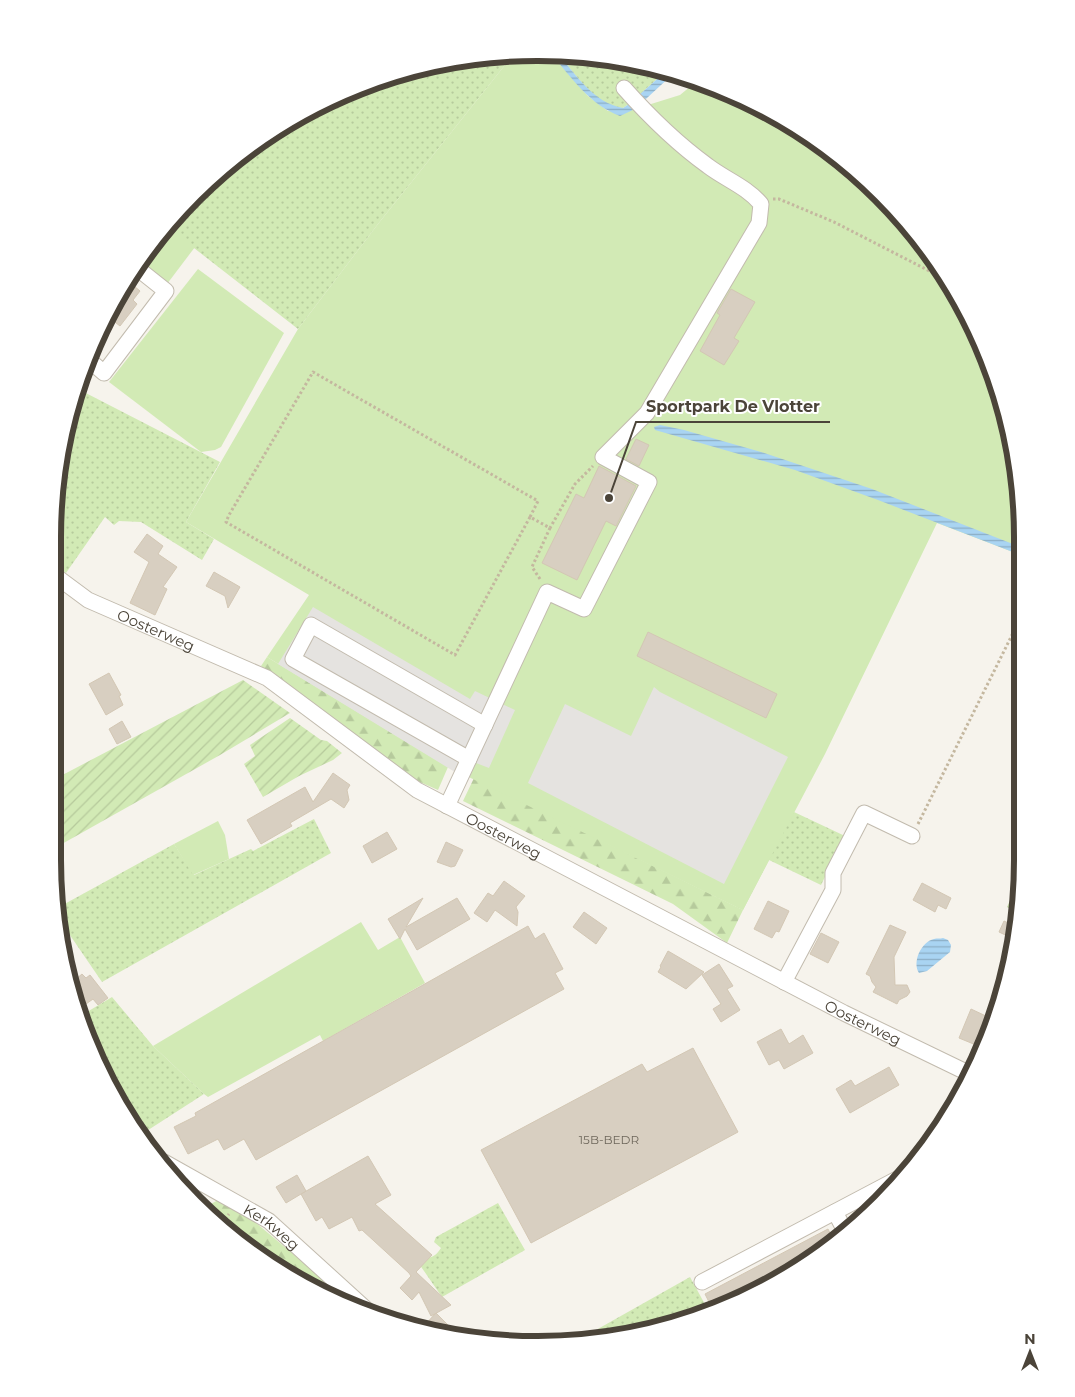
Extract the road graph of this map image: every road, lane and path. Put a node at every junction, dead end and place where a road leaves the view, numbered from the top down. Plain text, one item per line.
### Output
1 (632, 97) dead end
2 (757, 200) junction
3 (142, 272) edge
4 (933, 273) edge
5 (94, 365) edge
6 (603, 457) junction
7 (530, 517) junction
8 (550, 528) junction
9 (61, 580) edge
10 (547, 592) junction
11 (1014, 631) edge
12 (485, 724) junction
13 (469, 759) junction
14 (447, 806) junction
15 (912, 836) joint
16 (784, 982) junction
17 (964, 1071) edge
18 (174, 1168) edge
19 (884, 1186) edge
20 (835, 1212) junction
21 (842, 1226) edge
22 (702, 1282) dead end
23 (355, 1299) edge

1 - 2 street
2 - 4 path
2 - 6 street
3 - 5 street
6 - 8 path
6 - 10 street
7 - 7 path
7 - 8 path
8 - 10 path
9 - 14 street, Oosterweg
10 - 12 street
11 - 15 path
12 - 13 street
12 - 13 street
13 - 14 street
14 - 16 street, Oosterweg
15 - 16 street
16 - 17 street, Oosterweg
18 - 23 street, Kerkweg
19 - 20 street
20 - 21 street
20 - 22 street

